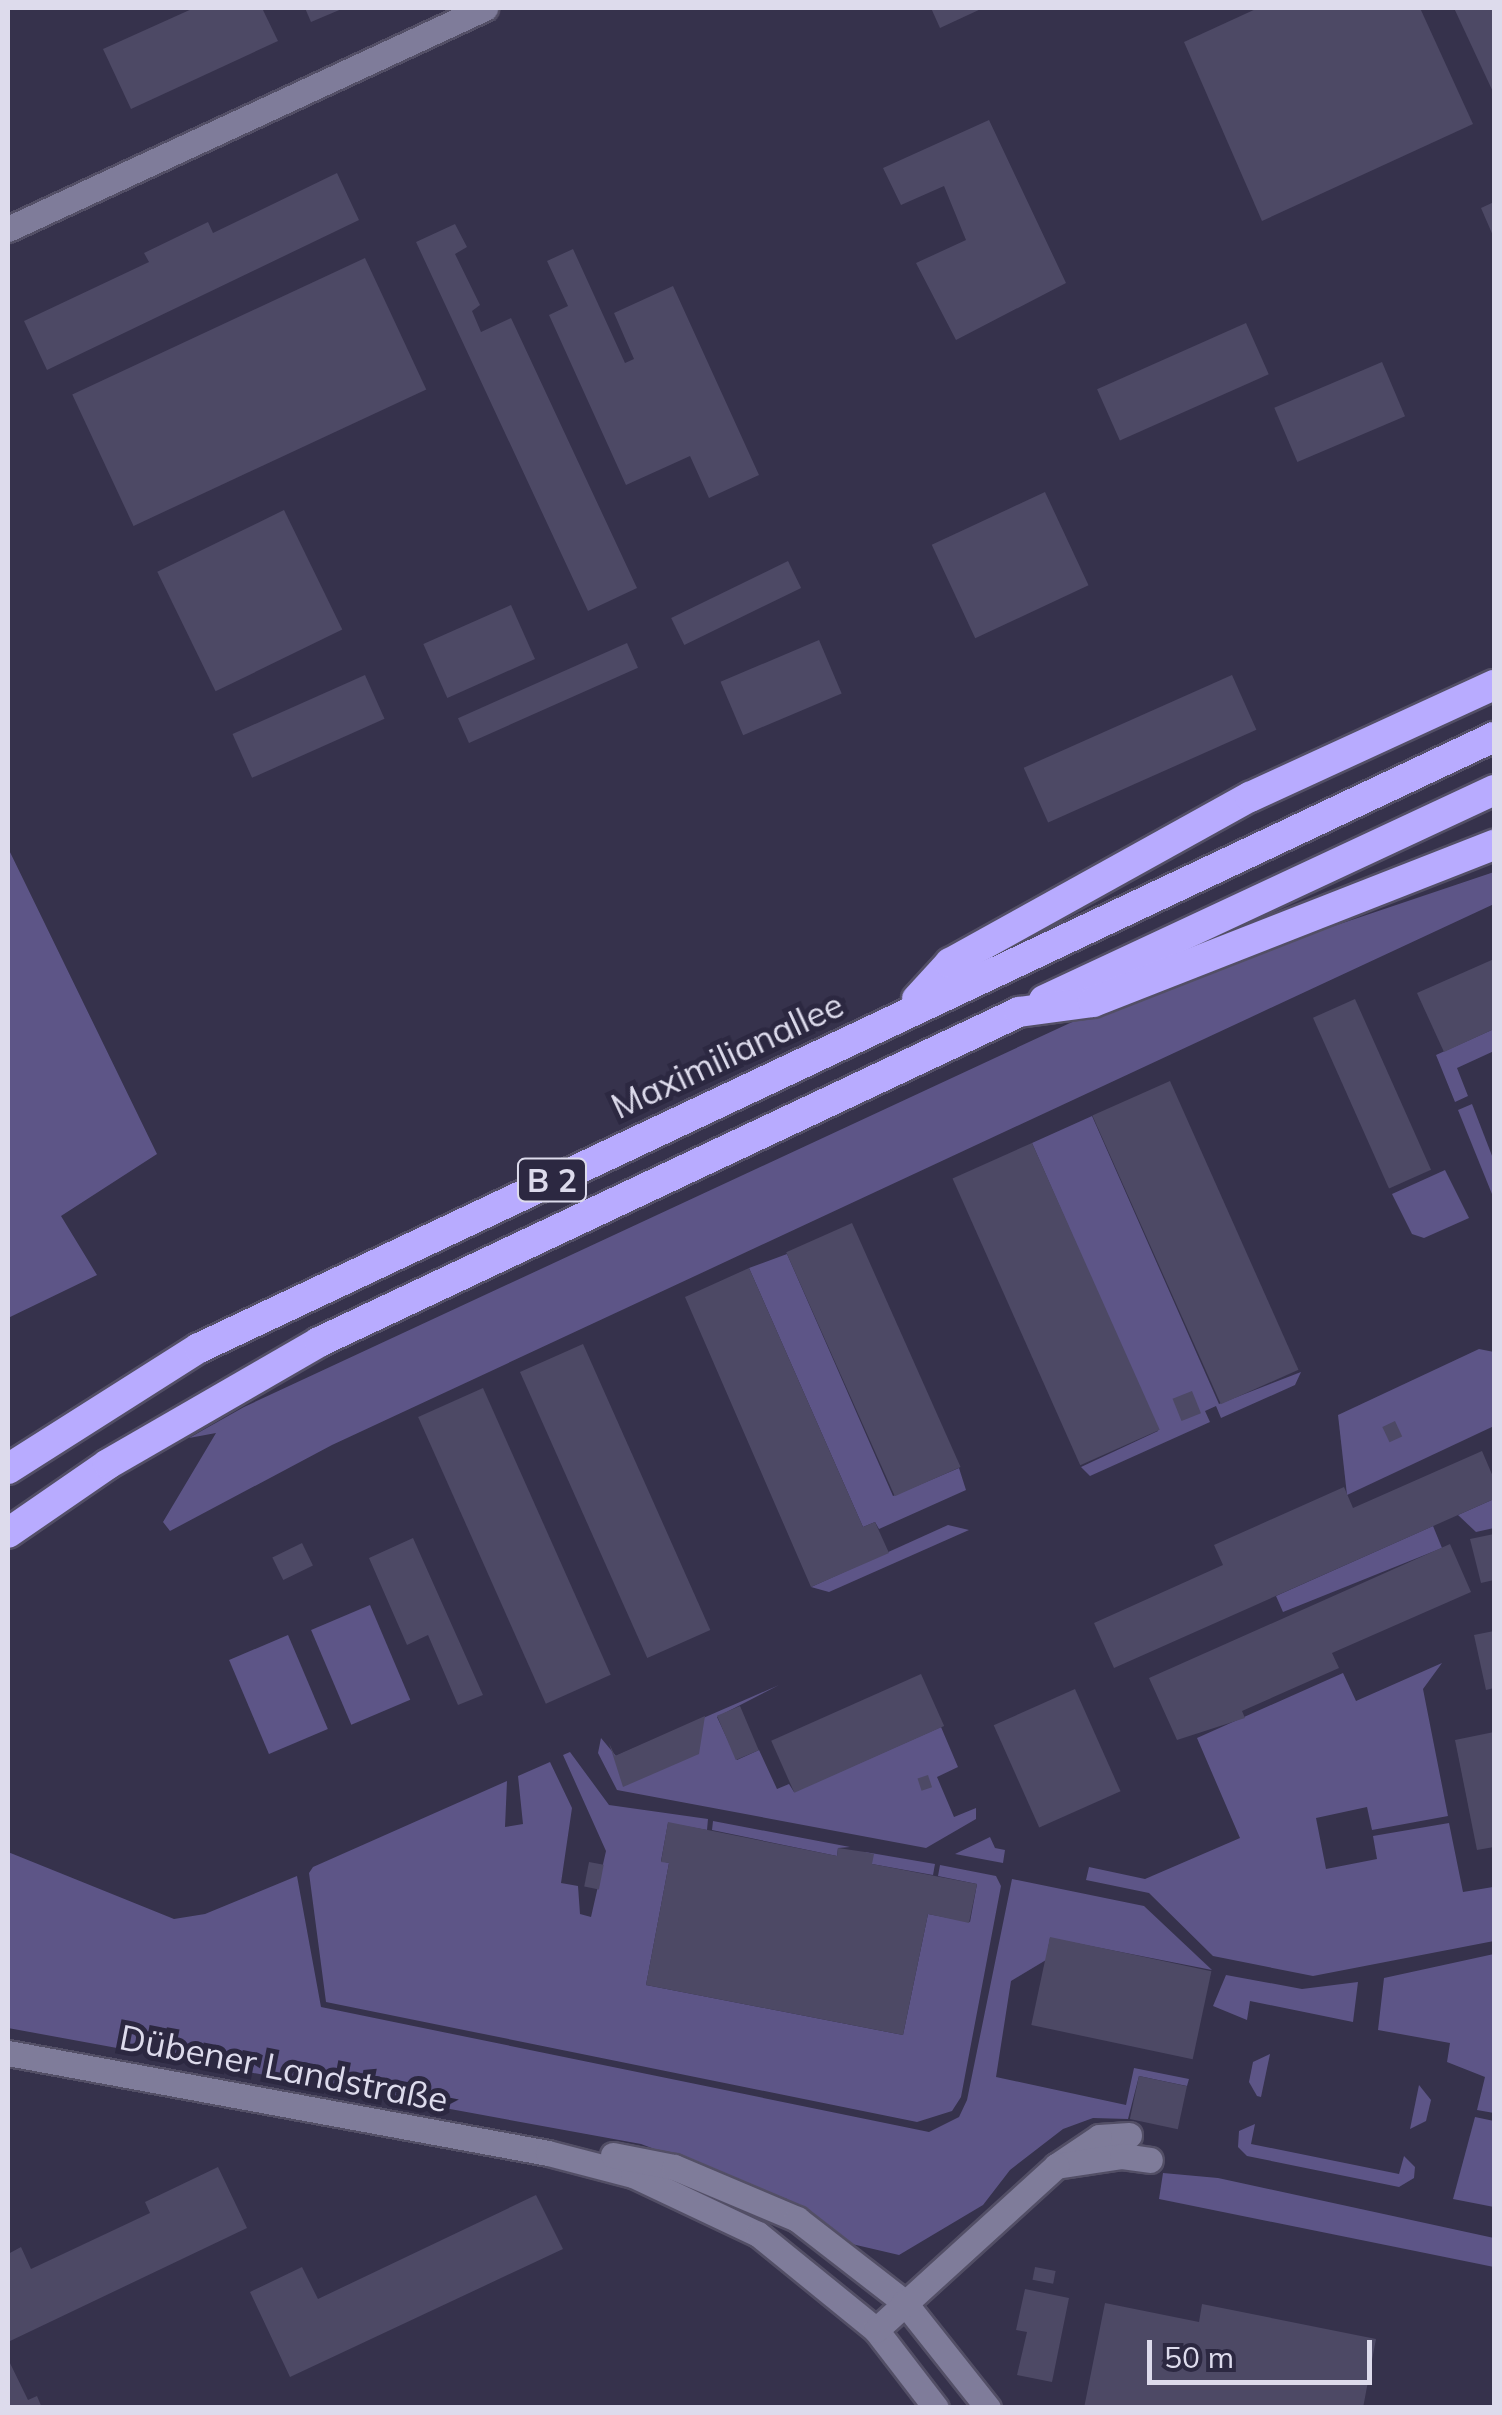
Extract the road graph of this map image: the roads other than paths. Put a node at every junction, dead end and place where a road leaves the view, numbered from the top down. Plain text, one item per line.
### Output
1 (485, 8) edge
2 (8, 229) edge
3 (1494, 686) edge
4 (1494, 737) edge
5 (1494, 790) edge
6 (1494, 845) edge
7 (905, 1012) junction
8 (1018, 1012) junction
9 (8, 1469) edge
10 (8, 1533) edge
11 (8, 2052) edge
12 (1129, 2136) dead end
13 (548, 2153) junction
14 (1150, 2160) dead end
15 (1056, 2166) junction
16 (904, 2302) junction
17 (876, 2330) junction
18 (936, 2408) edge
19 (988, 2408) edge

1 - 2 street
3 - 7 highway
4 - 7 highway, Maximilianallee / B 2
5 - 8 highway, B 2
6 - 8 highway
7 - 9 highway, Maximilianallee / B 2
8 - 10 highway, B 2
11 - 13 street, Dübener Landstraße
12 - 15 street
13 - 16 street, Dübener Landstraße
13 - 17 street, Dübener Landstraße
14 - 15 street
15 - 16 street
16 - 17 street
16 - 19 street, Dübener Landstraße
17 - 18 street, Dübener Landstraße

